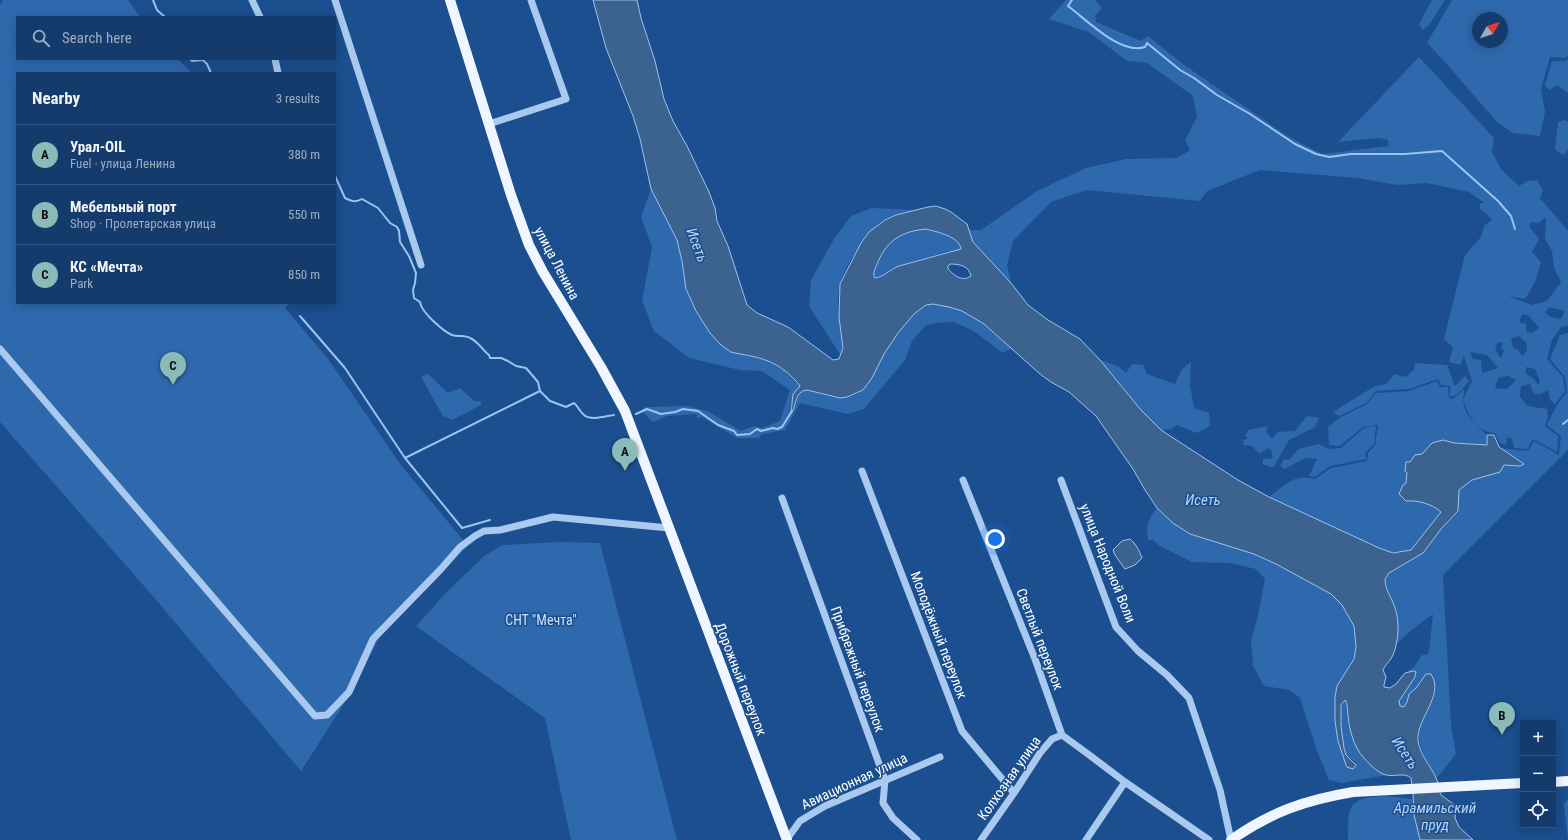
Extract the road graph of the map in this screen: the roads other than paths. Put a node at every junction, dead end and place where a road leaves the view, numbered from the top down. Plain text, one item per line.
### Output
1 (252, 0) edge
2 (335, 0) edge
3 (450, 0) edge
4 (531, 0) edge
5 (260, 16) edge
6 (275, 60) edge
7 (278, 72) edge
8 (489, 124) junction
9 (421, 265) dead end
10 (0, 350) edge
11 (862, 471) dead end
12 (963, 480) dead end
13 (1061, 480) dead end
14 (782, 498) dead end
15 (669, 528) junction
16 (1062, 735) junction
17 (940, 757) dead end
18 (885, 780) junction
19 (1568, 781) edge
20 (1125, 782) junction
21 (1556, 782) edge
22 (1520, 783) edge
23 (1014, 793) junction
24 (787, 839) edge
25 (917, 840) edge
26 (981, 840) edge
27 (1086, 840) edge
28 (1209, 840) edge
29 (1231, 840) edge

1 - 5 street
2 - 9 street
3 - 8 main road, улица Ленина
4 - 8 street
6 - 7 street
8 - 15 main road, улица Ленина
10 - 15 street
11 - 23 street, Молодёжный переулок
12 - 16 street, Светлый переулок
13 - 29 street, улица Народной Воли
14 - 18 street, Прибрежный переулок
15 - 24 main road, Дорожный переулок
16 - 20 street
16 - 23 street, Колхозная улица
17 - 18 street, Авиационная улица
18 - 24 street, Авиационная улица
18 - 25 street, Прибрежный переулок
19 - 21 main road
20 - 27 street
20 - 28 street
22 - 29 main road
23 - 26 street, Колхозная улица

